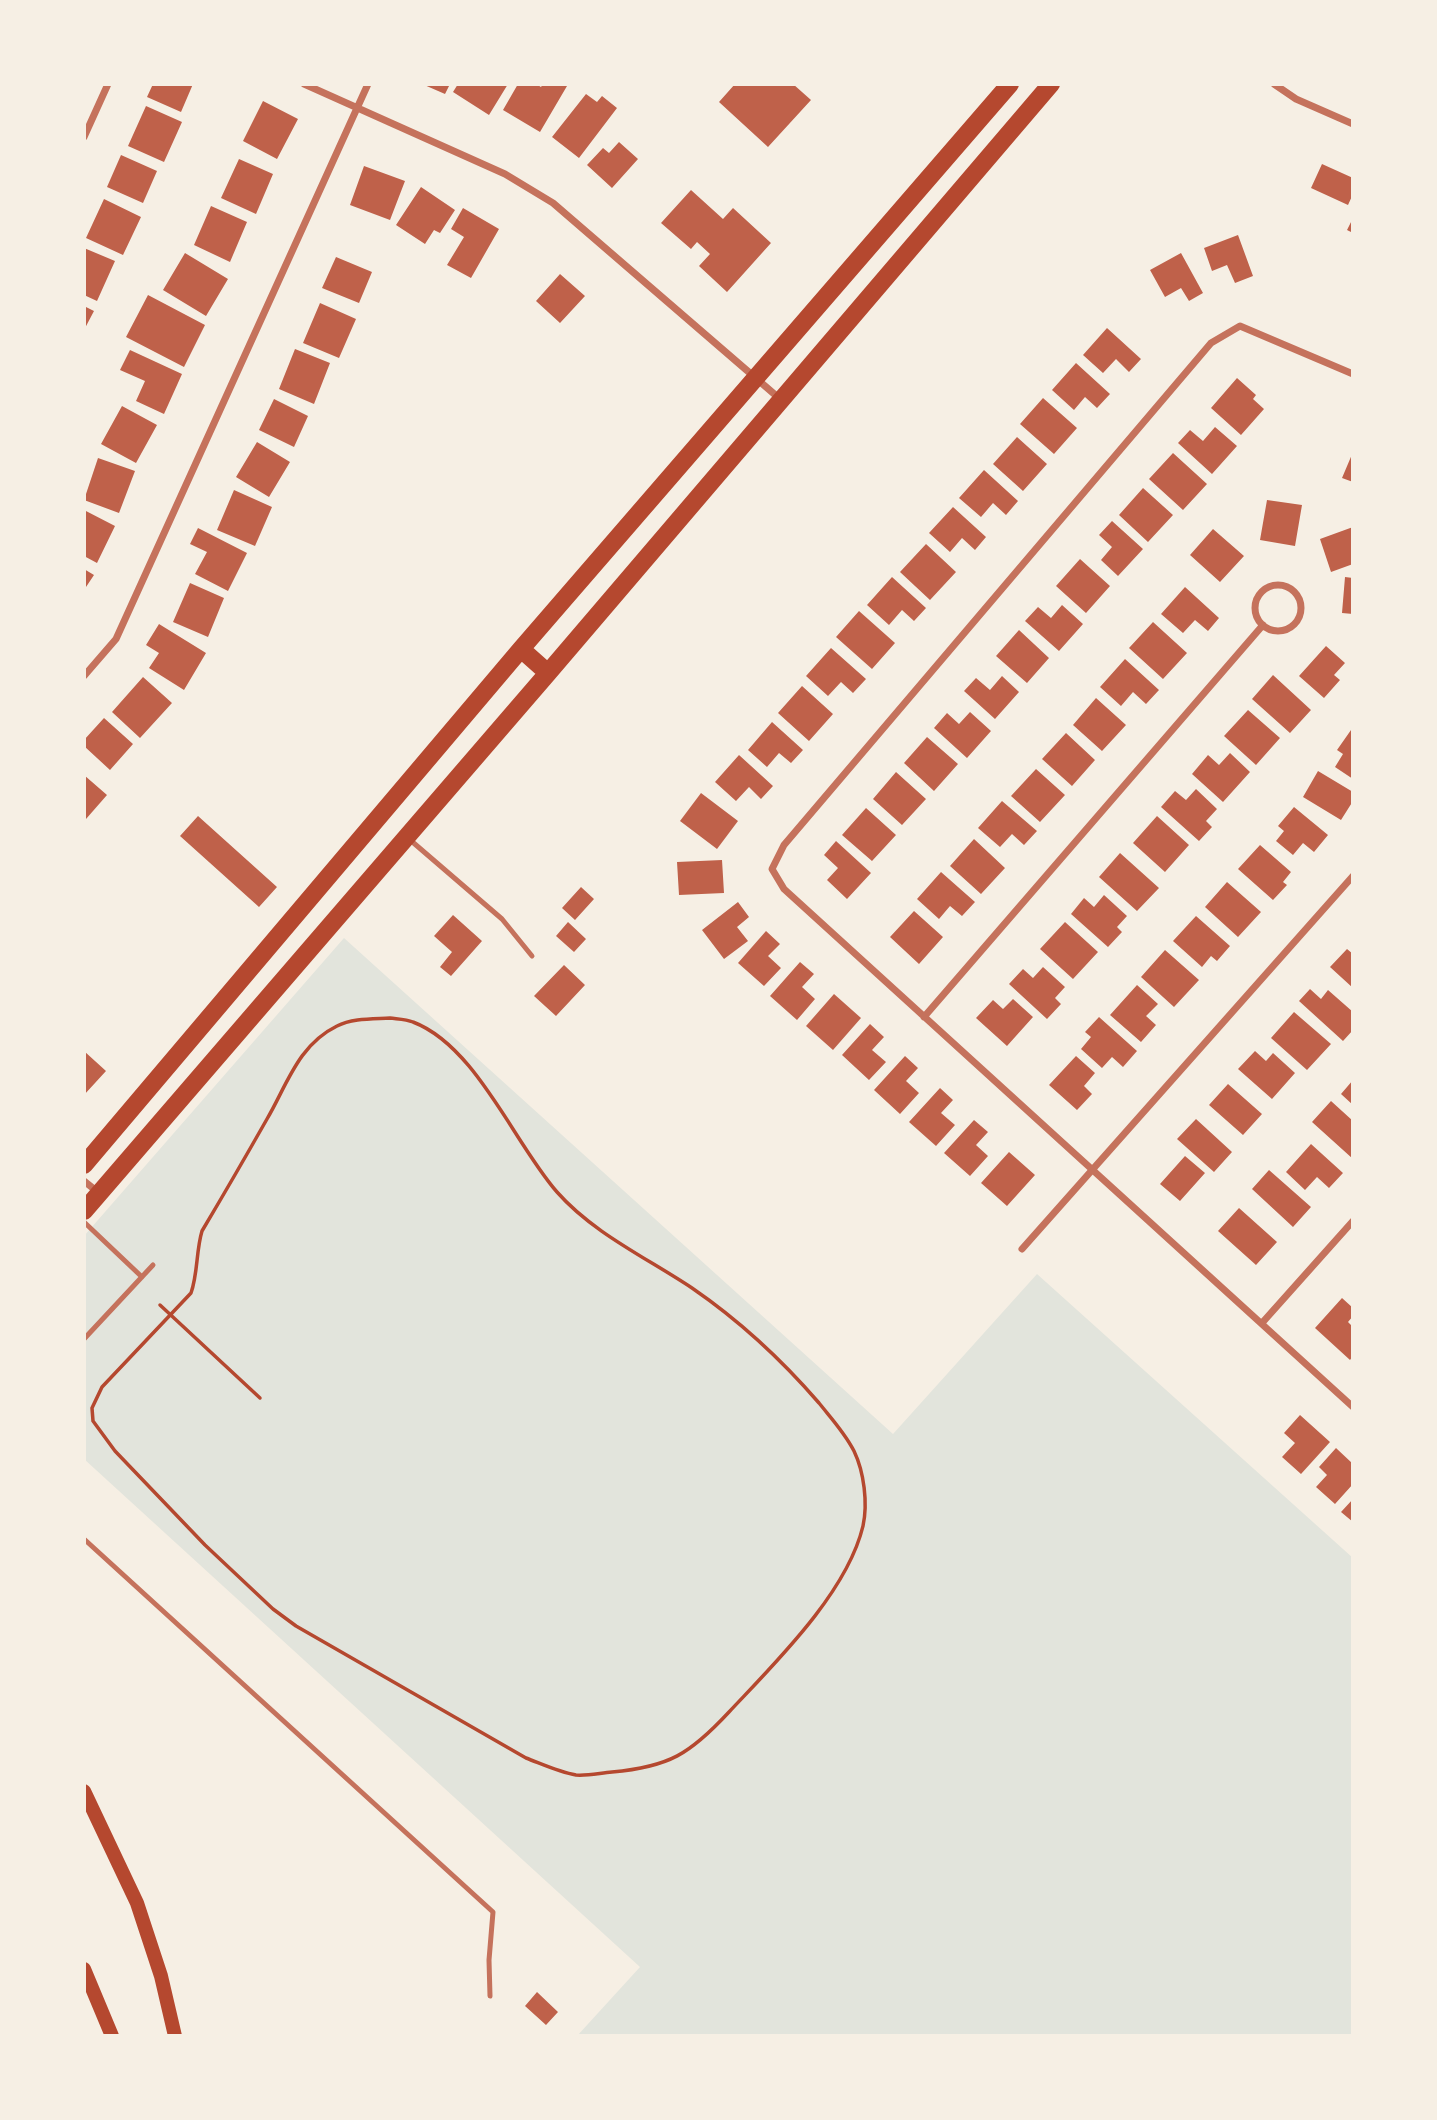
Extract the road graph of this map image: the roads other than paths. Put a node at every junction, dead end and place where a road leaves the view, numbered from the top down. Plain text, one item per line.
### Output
1 (108, 84) edge
2 (304, 84) edge
3 (368, 84) edge
4 (1010, 84) edge
5 (1051, 84) edge
6 (1274, 84) edge
7 (357, 108) junction
8 (1353, 124) edge
9 (84, 136) edge
10 (948, 158) junction
11 (971, 178) junction
12 (1353, 374) edge
13 (756, 379) junction
14 (782, 401) junction
15 (1263, 625) junction
16 (521, 649) junction
17 (548, 673) junction
18 (84, 676) edge
19 (407, 836) junction
20 (1353, 876) edge
21 (292, 920) junction
22 (317, 942) junction
23 (532, 956) dead end
24 (924, 1017) junction
25 (84, 1164) edge
26 (1092, 1169) junction
27 (84, 1181) edge
28 (99, 1193) junction
29 (84, 1211) edge
30 (84, 1222) edge
31 (1353, 1222) edge
32 (1022, 1249) dead end
33 (153, 1265) dead end
34 (142, 1277) junction
35 (1262, 1323) junction
36 (84, 1339) edge
37 (1353, 1407) edge
38 (84, 1539) edge
39 (84, 1791) edge
40 (84, 1969) edge
41 (490, 1996) dead end
42 (112, 2036) edge
43 (175, 2036) edge

1 - 9 street
2 - 7 street
3 - 7 street
4 - 10 main road
5 - 11 main road
6 - 8 street
7 - 13 street
7 - 18 street
10 - 11 main road
10 - 13 main road
11 - 14 main road
12 - 24 street
13 - 14 street
13 - 16 main road
14 - 17 main road
15 - 15 street
15 - 24 street
16 - 17 main road
16 - 21 main road
17 - 19 main road
19 - 22 main road
19 - 23 lane
20 - 26 street
21 - 22 main road
21 - 25 main road
22 - 28 main road
24 - 26 street
26 - 32 street
26 - 35 street
27 - 28 street
28 - 29 main road
30 - 34 lane
31 - 35 street
33 - 34 lane
34 - 36 lane
35 - 37 street
38 - 41 lane
39 - 43 main road
40 - 42 main road

